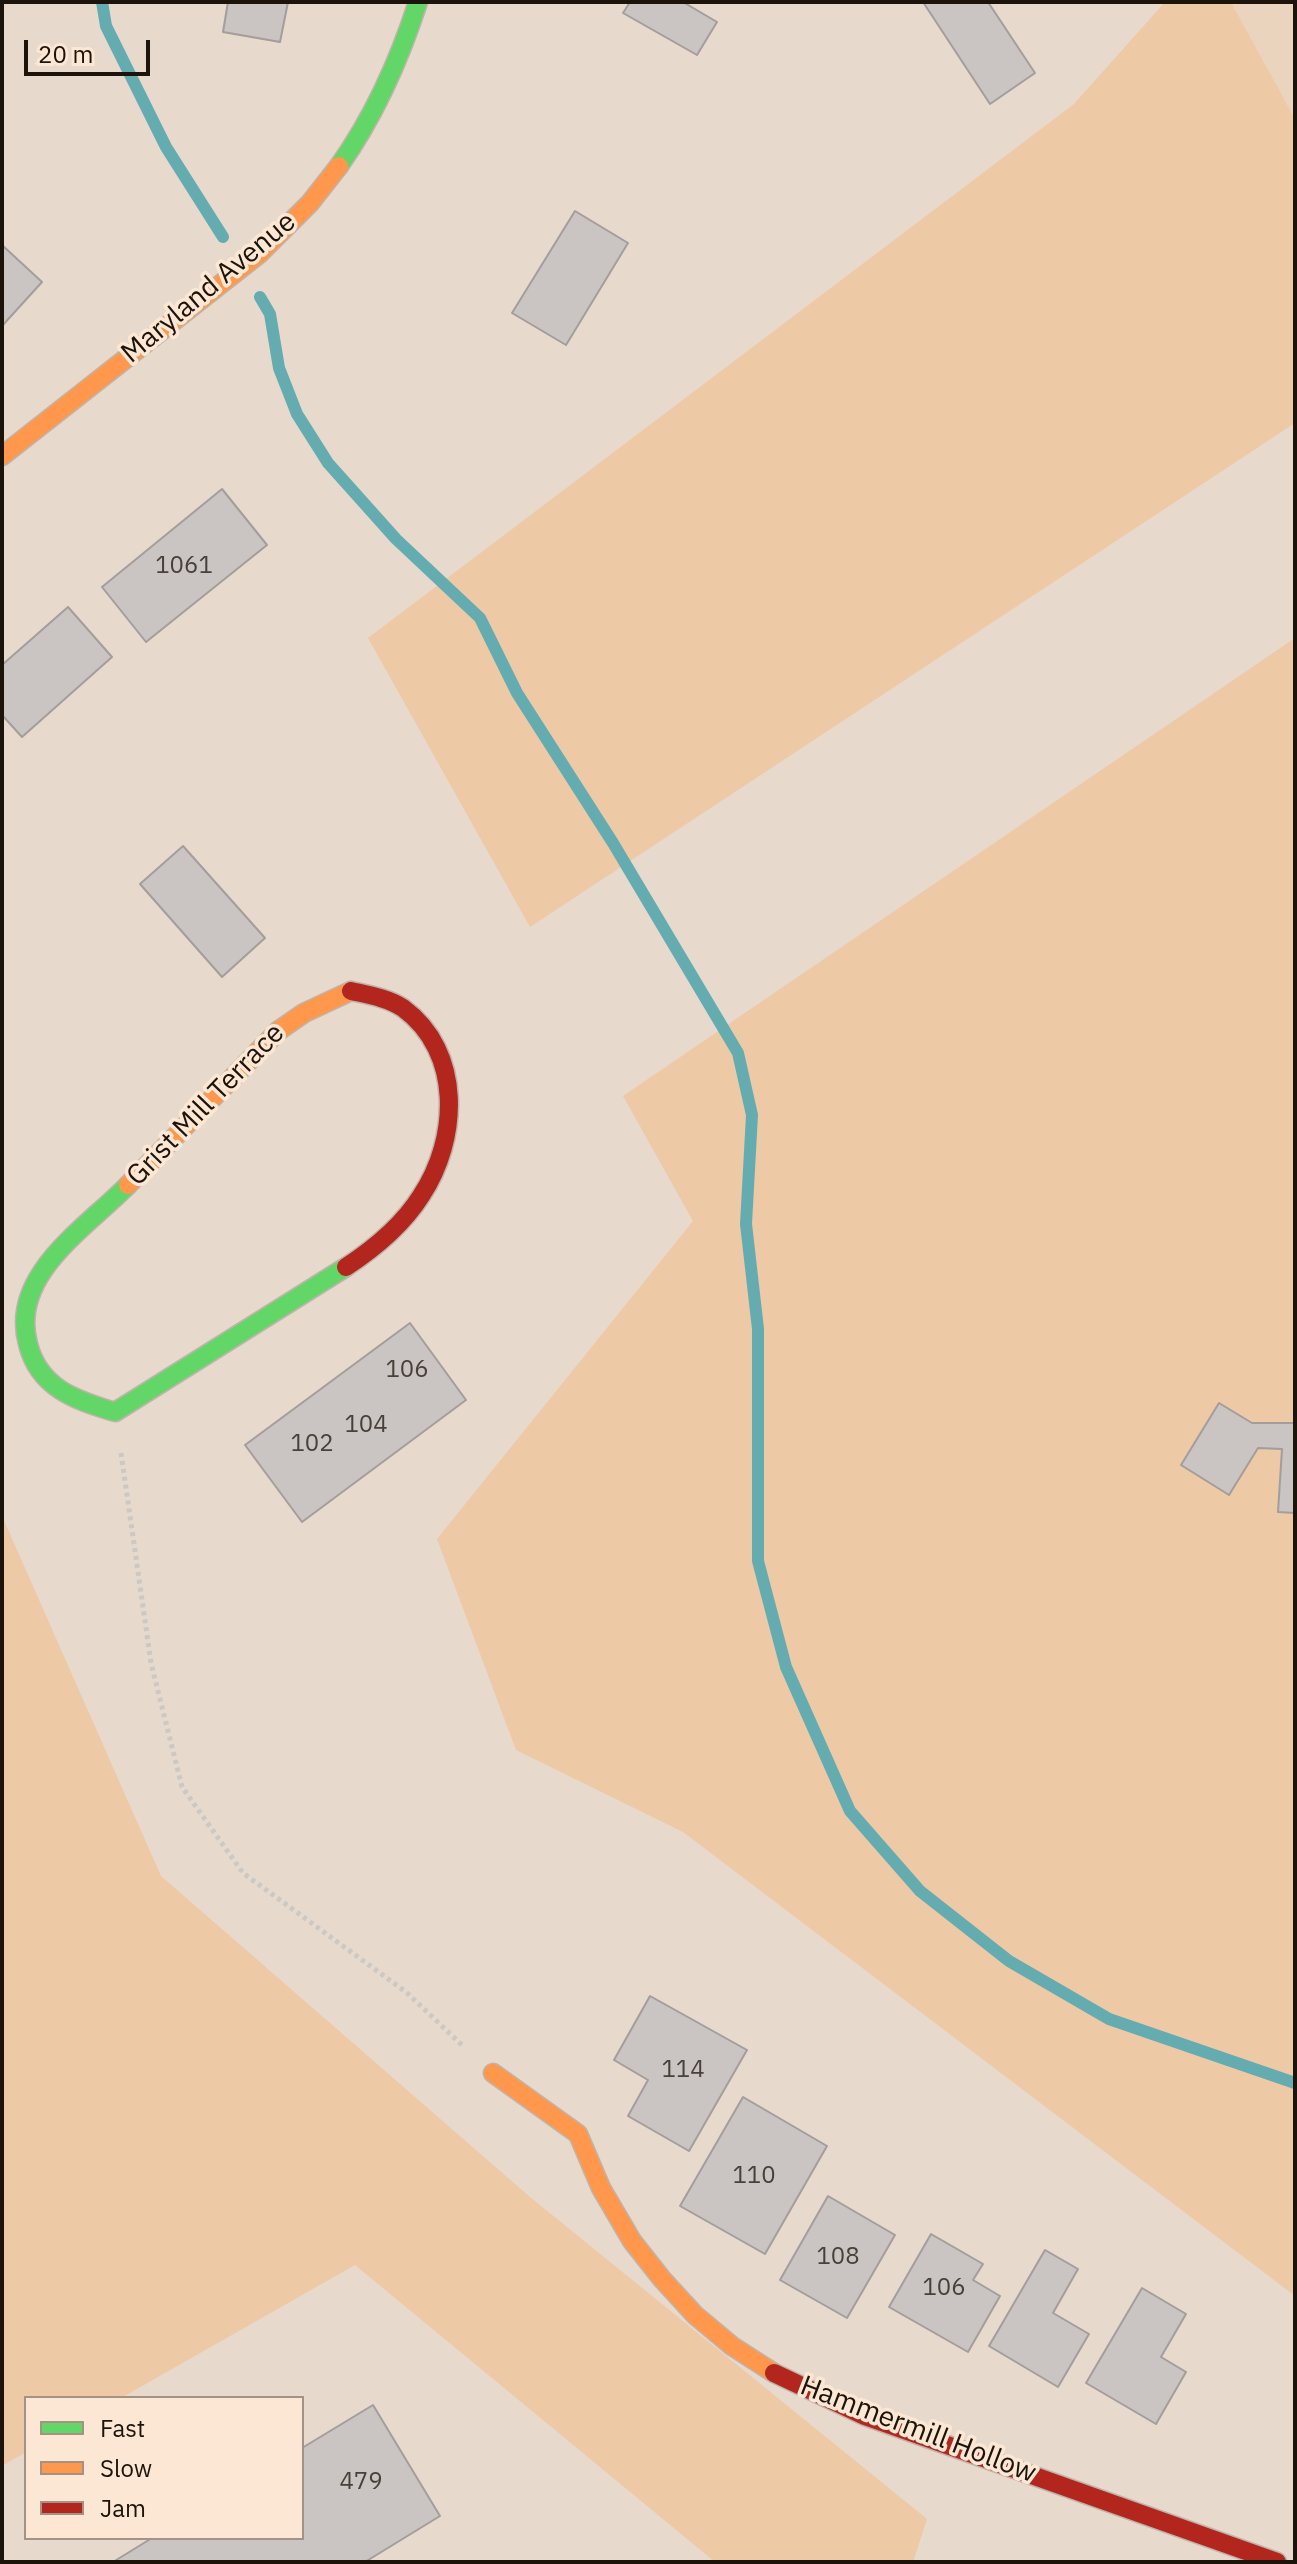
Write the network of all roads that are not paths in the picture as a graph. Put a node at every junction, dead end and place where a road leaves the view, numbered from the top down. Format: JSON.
{"nodes":[{"id":1,"x":418,"y":2,"type":"edge"},
{"id":2,"x":2,"y":456,"type":"edge"},
{"id":3,"x":115,"y":1412,"type":"joint"},
{"id":4,"x":493,"y":2073,"type":"road end"},
{"id":5,"x":1277,"y":2562,"type":"edge"}],
"edges":[{"from":1,"to":2,"type":"street","name":"Maryland Avenue"},
{"from":3,"to":3,"type":"street","name":"Grist Mill Terrace"},
{"from":4,"to":5,"type":"street","name":"Hammermill Hollow"}]}
